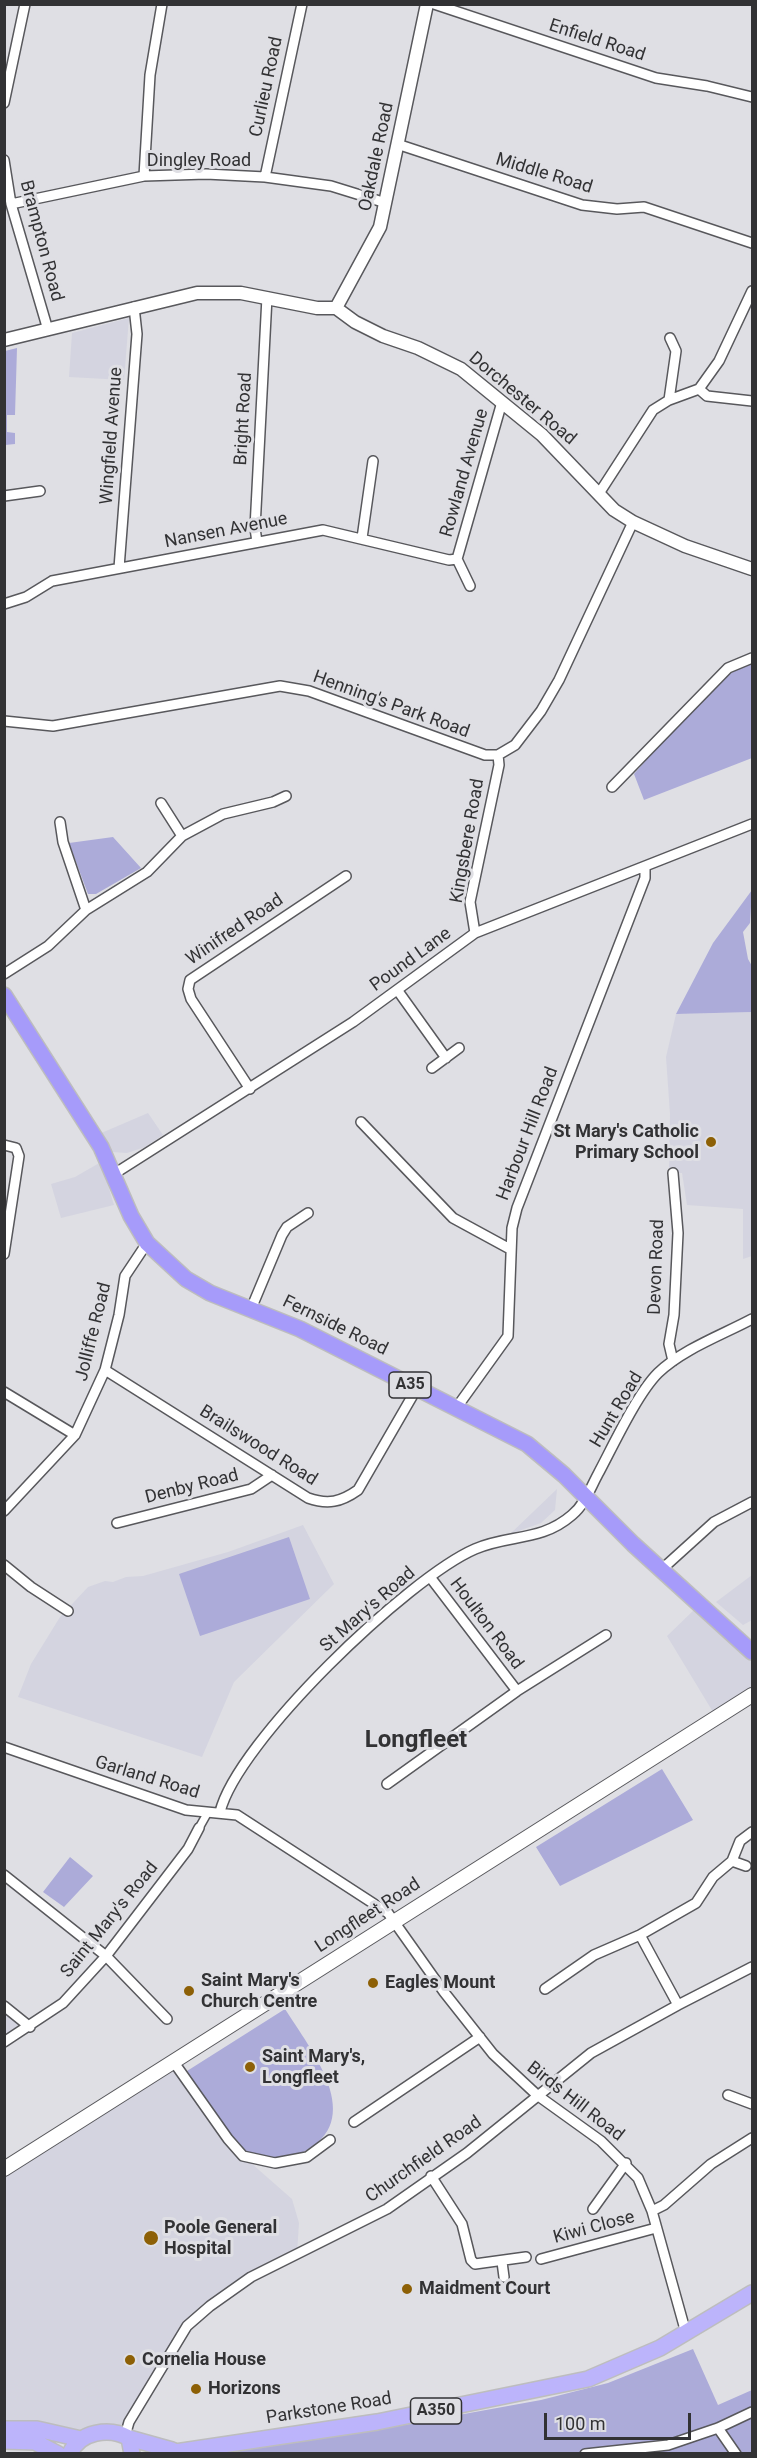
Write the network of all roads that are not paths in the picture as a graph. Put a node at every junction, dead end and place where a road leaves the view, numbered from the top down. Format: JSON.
{"nodes":[{"id":1,"x":25,"y":4,"type":"edge"},
{"id":2,"x":162,"y":4,"type":"edge"},
{"id":3,"x":302,"y":4,"type":"edge"},
{"id":4,"x":427,"y":4,"type":"edge"},
{"id":5,"x":434,"y":4,"type":"edge"},
{"id":6,"x":753,"y":97,"type":"edge"},
{"id":7,"x":4,"y":103,"type":"edge"},
{"id":8,"x":397,"y":144,"type":"junction"},
{"id":9,"x":4,"y":160,"type":"edge"},
{"id":10,"x":144,"y":176,"type":"junction"},
{"id":11,"x":265,"y":177,"type":"junction"},
{"id":12,"x":386,"y":203,"type":"junction"},
{"id":13,"x":11,"y":204,"type":"junction"},
{"id":14,"x":753,"y":243,"type":"edge"},
{"id":15,"x":753,"y":291,"type":"edge"},
{"id":16,"x":267,"y":297,"type":"junction"},
{"id":17,"x":135,"y":307,"type":"junction"},
{"id":18,"x":336,"y":308,"type":"junction"},
{"id":19,"x":48,"y":330,"type":"junction"},
{"id":20,"x":670,"y":338,"type":"dead end"},
{"id":21,"x":4,"y":340,"type":"edge"},
{"id":22,"x":699,"y":389,"type":"junction"},
{"id":23,"x":669,"y":399,"type":"junction"},
{"id":24,"x":753,"y":401,"type":"edge"},
{"id":25,"x":502,"y":402,"type":"junction"},
{"id":26,"x":374,"y":461,"type":"dead end"},
{"id":27,"x":40,"y":492,"type":"dead end"},
{"id":28,"x":598,"y":495,"type":"junction"},
{"id":29,"x":4,"y":496,"type":"edge"},
{"id":30,"x":633,"y":522,"type":"junction"},
{"id":31,"x":362,"y":538,"type":"junction"},
{"id":32,"x":257,"y":542,"type":"junction"},
{"id":33,"x":457,"y":559,"type":"junction"},
{"id":34,"x":119,"y":568,"type":"junction"},
{"id":35,"x":753,"y":569,"type":"edge"},
{"id":36,"x":470,"y":586,"type":"dead end"},
{"id":37,"x":4,"y":604,"type":"edge"},
{"id":38,"x":753,"y":658,"type":"edge"},
{"id":39,"x":4,"y":721,"type":"edge"},
{"id":40,"x":498,"y":755,"type":"junction"},
{"id":41,"x":612,"y":787,"type":"dead end"},
{"id":42,"x":286,"y":796,"type":"dead end"},
{"id":43,"x":161,"y":803,"type":"dead end"},
{"id":44,"x":60,"y":822,"type":"dead end"},
{"id":45,"x":753,"y":824,"type":"edge"},
{"id":46,"x":182,"y":837,"type":"junction"},
{"id":47,"x":645,"y":868,"type":"junction"},
{"id":48,"x":346,"y":876,"type":"dead end"},
{"id":49,"x":86,"y":910,"type":"junction"},
{"id":50,"x":475,"y":933,"type":"junction"},
{"id":51,"x":4,"y":974,"type":"edge"},
{"id":52,"x":398,"y":991,"type":"junction"},
{"id":53,"x":4,"y":995,"type":"edge"},
{"id":54,"x":459,"y":1048,"type":"dead end"},
{"id":55,"x":446,"y":1058,"type":"junction"},
{"id":56,"x":432,"y":1068,"type":"dead end"},
{"id":57,"x":250,"y":1089,"type":"junction"},
{"id":58,"x":361,"y":1122,"type":"dead end"},
{"id":59,"x":4,"y":1145,"type":"edge"},
{"id":60,"x":673,"y":1173,"type":"dead end"},
{"id":61,"x":114,"y":1174,"type":"junction"},
{"id":62,"x":308,"y":1213,"type":"dead end"},
{"id":63,"x":8,"y":1219,"type":"edge"},
{"id":64,"x":147,"y":1243,"type":"junction"},
{"id":65,"x":510,"y":1249,"type":"junction"},
{"id":66,"x":4,"y":1254,"type":"edge"},
{"id":67,"x":251,"y":1308,"type":"junction"},
{"id":68,"x":753,"y":1319,"type":"edge"},
{"id":69,"x":673,"y":1361,"type":"junction"},
{"id":70,"x":105,"y":1370,"type":"junction"},
{"id":71,"x":417,"y":1388,"type":"junction"},
{"id":72,"x":4,"y":1392,"type":"edge"},
{"id":73,"x":457,"y":1407,"type":"junction"},
{"id":74,"x":75,"y":1435,"type":"junction"},
{"id":75,"x":272,"y":1475,"type":"junction"},
{"id":76,"x":587,"y":1497,"type":"junction"},
{"id":77,"x":753,"y":1502,"type":"edge"},
{"id":78,"x":4,"y":1511,"type":"edge"},
{"id":79,"x":117,"y":1523,"type":"dead end"},
{"id":80,"x":4,"y":1565,"type":"edge"},
{"id":81,"x":661,"y":1570,"type":"junction"},
{"id":82,"x":430,"y":1577,"type":"junction"},
{"id":83,"x":68,"y":1611,"type":"dead end"},
{"id":84,"x":606,"y":1635,"type":"dead end"},
{"id":85,"x":753,"y":1652,"type":"edge"},
{"id":86,"x":517,"y":1691,"type":"junction"},
{"id":87,"x":753,"y":1695,"type":"edge"},
{"id":88,"x":5,"y":1751,"type":"edge"},
{"id":89,"x":387,"y":1784,"type":"dead end"},
{"id":90,"x":206,"y":1812,"type":"junction"},
{"id":91,"x":220,"y":1812,"type":"junction"},
{"id":92,"x":199,"y":1828,"type":"joint"},
{"id":93,"x":753,"y":1832,"type":"edge"},
{"id":94,"x":732,"y":1861,"type":"junction"},
{"id":95,"x":746,"y":1866,"type":"dead end"},
{"id":96,"x":4,"y":1875,"type":"edge"},
{"id":97,"x":395,"y":1921,"type":"junction"},
{"id":98,"x":640,"y":1935,"type":"junction"},
{"id":99,"x":106,"y":1956,"type":"junction"},
{"id":100,"x":753,"y":1967,"type":"edge"},
{"id":101,"x":544,"y":1989,"type":"dead end"},
{"id":102,"x":678,"y":2005,"type":"junction"},
{"id":103,"x":4,"y":2006,"type":"edge"},
{"id":104,"x":167,"y":2019,"type":"dead end"},
{"id":105,"x":30,"y":2027,"type":"junction"},
{"id":106,"x":480,"y":2037,"type":"junction"},
{"id":107,"x":4,"y":2042,"type":"edge"},
{"id":108,"x":173,"y":2061,"type":"junction"},
{"id":109,"x":537,"y":2095,"type":"junction"},
{"id":110,"x":728,"y":2096,"type":"dead end"},
{"id":111,"x":753,"y":2104,"type":"edge"},
{"id":112,"x":354,"y":2122,"type":"dead end"},
{"id":113,"x":753,"y":2138,"type":"edge"},
{"id":114,"x":330,"y":2140,"type":"dead end"},
{"id":115,"x":626,"y":2163,"type":"junction"},
{"id":116,"x":4,"y":2169,"type":"edge"},
{"id":117,"x":431,"y":2176,"type":"junction"},
{"id":118,"x":593,"y":2209,"type":"dead end"},
{"id":119,"x":652,"y":2211,"type":"junction"},
{"id":120,"x":656,"y":2228,"type":"junction"},
{"id":121,"x":526,"y":2257,"type":"dead end"},
{"id":122,"x":541,"y":2259,"type":"dead end"},
{"id":123,"x":502,"y":2262,"type":"junction"},
{"id":124,"x":504,"y":2277,"type":"dead end"},
{"id":125,"x":753,"y":2293,"type":"edge"},
{"id":126,"x":686,"y":2333,"type":"junction"},
{"id":127,"x":753,"y":2412,"type":"edge"},
{"id":128,"x":718,"y":2428,"type":"junction"},
{"id":129,"x":4,"y":2429,"type":"edge"},
{"id":130,"x":127,"y":2437,"type":"junction"},
{"id":131,"x":81,"y":2439,"type":"junction"},
{"id":132,"x":4,"y":2441,"type":"edge"},
{"id":133,"x":168,"y":2452,"type":"edge"},
{"id":134,"x":58,"y":2454,"type":"edge"},
{"id":135,"x":70,"y":2454,"type":"edge"},
{"id":136,"x":132,"y":2454,"type":"edge"},
{"id":137,"x":585,"y":2454,"type":"edge"},
{"id":138,"x":736,"y":2454,"type":"edge"}],
"edges":[{"from":1,"to":7,"type":"street"},
{"from":2,"to":10,"type":"street"},
{"from":3,"to":11,"type":"street","name":"Curlieu Road"},
{"from":4,"to":8,"type":"street","name":"Oakdale Road"},
{"from":5,"to":6,"type":"street","name":"Enfield Road"},
{"from":8,"to":12,"type":"street","name":"Oakdale Road"},
{"from":8,"to":14,"type":"street","name":"Middle Road"},
{"from":9,"to":13,"type":"street","name":"Brampton Road"},
{"from":10,"to":11,"type":"street","name":"Dingley Road"},
{"from":10,"to":13,"type":"street","name":"Dingley Road"},
{"from":11,"to":12,"type":"street","name":"Dingley Road"},
{"from":12,"to":18,"type":"street","name":"Oakdale Road"},
{"from":13,"to":19,"type":"street","name":"Brampton Road"},
{"from":15,"to":22,"type":"street"},
{"from":16,"to":17,"type":"street","name":"Dorchester Road"},
{"from":16,"to":18,"type":"street","name":"Dorchester Road"},
{"from":16,"to":32,"type":"street","name":"Bright Road"},
{"from":17,"to":19,"type":"street","name":"Dorchester Road"},
{"from":17,"to":34,"type":"street","name":"Wingfield Avenue"},
{"from":18,"to":25,"type":"street","name":"Dorchester Road"},
{"from":19,"to":21,"type":"street","name":"Dorchester Road"},
{"from":20,"to":23,"type":"street"},
{"from":22,"to":23,"type":"street"},
{"from":22,"to":24,"type":"street"},
{"from":23,"to":28,"type":"street"},
{"from":25,"to":28,"type":"street","name":"Dorchester Road"},
{"from":25,"to":33,"type":"street","name":"Rowland Avenue"},
{"from":26,"to":31,"type":"street"},
{"from":27,"to":29,"type":"street"},
{"from":28,"to":30,"type":"street","name":"Dorchester Road"},
{"from":30,"to":35,"type":"street","name":"Dorchester Road"},
{"from":30,"to":40,"type":"street"},
{"from":31,"to":32,"type":"street","name":"Nansen Avenue"},
{"from":31,"to":33,"type":"street","name":"Nansen Avenue"},
{"from":32,"to":34,"type":"street","name":"Nansen Avenue"},
{"from":33,"to":36,"type":"street","name":"Rowland Avenue"},
{"from":34,"to":37,"type":"street","name":"Nansen Avenue"},
{"from":38,"to":41,"type":"street"},
{"from":39,"to":40,"type":"street","name":"Henning's Park Road"},
{"from":40,"to":50,"type":"street","name":"Kingsbere Road"},
{"from":42,"to":46,"type":"street"},
{"from":43,"to":46,"type":"street"},
{"from":44,"to":49,"type":"street"},
{"from":45,"to":47,"type":"street","name":"Pound Lane"},
{"from":46,"to":49,"type":"street"},
{"from":47,"to":50,"type":"street","name":"Pound Lane"},
{"from":47,"to":65,"type":"street","name":"Harbour Hill Road"},
{"from":48,"to":57,"type":"street","name":"Winifred Road"},
{"from":49,"to":51,"type":"street"},
{"from":50,"to":52,"type":"street","name":"Pound Lane"},
{"from":52,"to":55,"type":"street"},
{"from":52,"to":57,"type":"street","name":"Pound Lane"},
{"from":53,"to":61,"type":"highway","name":"Fernside Road","number":"A35"},
{"from":54,"to":55,"type":"street"},
{"from":55,"to":56,"type":"street"},
{"from":57,"to":61,"type":"street","name":"Pound Lane"},
{"from":58,"to":65,"type":"street"},
{"from":59,"to":63,"type":"street"},
{"from":60,"to":69,"type":"street","name":"Devon Road"},
{"from":61,"to":64,"type":"highway","name":"Fernside Road","number":"A35"},
{"from":62,"to":67,"type":"street"},
{"from":63,"to":66,"type":"street"},
{"from":64,"to":67,"type":"highway","name":"Fernside Road","number":"A35"},
{"from":64,"to":70,"type":"street","name":"Jolliffe Road"},
{"from":65,"to":73,"type":"street","name":"Harbour Hill Road"},
{"from":67,"to":71,"type":"highway","name":"Fernside Road","number":"A35"},
{"from":68,"to":69,"type":"street","name":"Hunt Road"},
{"from":69,"to":76,"type":"street","name":"Hunt Road"},
{"from":70,"to":74,"type":"street","name":"Jolliffe Road"},
{"from":70,"to":75,"type":"street","name":"Brailswood Road"},
{"from":71,"to":73,"type":"highway","name":"Fernside Road","number":"A35"},
{"from":71,"to":75,"type":"street","name":"Brailswood Road"},
{"from":72,"to":74,"type":"street"},
{"from":73,"to":76,"type":"highway","name":"Fernside Road","number":"A35"},
{"from":74,"to":78,"type":"street","name":"Jolliffe Road"},
{"from":75,"to":79,"type":"street","name":"Denby Road"},
{"from":76,"to":81,"type":"highway","name":"Fernside Road","number":"A35"},
{"from":76,"to":82,"type":"street","name":"St Mary's Road"},
{"from":77,"to":81,"type":"street"},
{"from":80,"to":83,"type":"street"},
{"from":81,"to":85,"type":"highway","name":"Fernside Road","number":"A35"},
{"from":82,"to":86,"type":"street","name":"Houlton Road"},
{"from":82,"to":91,"type":"street","name":"St Mary's Road"},
{"from":84,"to":86,"type":"street","name":"Houlton Road"},
{"from":86,"to":89,"type":"street","name":"Houlton Road"},
{"from":87,"to":97,"type":"main road","name":"Longfleet Road"},
{"from":88,"to":90,"type":"street","name":"Garland Road"},
{"from":90,"to":91,"type":"street","name":"Garland Road"},
{"from":90,"to":92,"type":"street"},
{"from":91,"to":97,"type":"street","name":"Garland Road"},
{"from":92,"to":99,"type":"street","name":"Saint Mary's Road"},
{"from":93,"to":94,"type":"street"},
{"from":94,"to":95,"type":"street"},
{"from":94,"to":98,"type":"street"},
{"from":96,"to":99,"type":"street"},
{"from":97,"to":106,"type":"street","name":"Birds Hill Road"},
{"from":97,"to":108,"type":"main road","name":"Longfleet Road"},
{"from":98,"to":101,"type":"street"},
{"from":98,"to":102,"type":"street"},
{"from":99,"to":104,"type":"street"},
{"from":99,"to":105,"type":"street","name":"Saint Mary's Road"},
{"from":100,"to":102,"type":"street","name":"Churchfield Road"},
{"from":102,"to":109,"type":"street","name":"Churchfield Road"},
{"from":103,"to":105,"type":"street"},
{"from":105,"to":107,"type":"street","name":"Saint Mary's Road"},
{"from":106,"to":109,"type":"street","name":"Birds Hill Road"},
{"from":106,"to":112,"type":"street"},
{"from":108,"to":114,"type":"street"},
{"from":108,"to":116,"type":"main road","name":"Longfleet Road"},
{"from":109,"to":115,"type":"street","name":"Birds Hill Road"},
{"from":109,"to":117,"type":"street","name":"Churchfield Road"},
{"from":110,"to":111,"type":"street"},
{"from":113,"to":119,"type":"street"},
{"from":115,"to":118,"type":"street"},
{"from":115,"to":119,"type":"street","name":"Birds Hill Road"},
{"from":117,"to":123,"type":"street"},
{"from":117,"to":130,"type":"street","name":"Churchfield Road"},
{"from":119,"to":120,"type":"street","name":"Birds Hill Road"},
{"from":120,"to":122,"type":"street","name":"Kiwi Close"},
{"from":120,"to":126,"type":"street","name":"Birds Hill Road"},
{"from":121,"to":123,"type":"street"},
{"from":123,"to":124,"type":"street"},
{"from":125,"to":126,"type":"main road","name":"Parkstone Road","number":"A350"},
{"from":126,"to":133,"type":"main road","name":"Parkstone Road","number":"A350"},
{"from":127,"to":128,"type":"street"},
{"from":128,"to":137,"type":"street"},
{"from":128,"to":138,"type":"street"},
{"from":129,"to":131,"type":"main road"},
{"from":130,"to":131,"type":"main road","name":"Parkstone Road"},
{"from":130,"to":133,"type":"main road","name":"Parkstone Road","number":"A350"},
{"from":130,"to":136,"type":"main road"},
{"from":131,"to":135,"type":"main road"},
{"from":132,"to":134,"type":"main road"}]}
